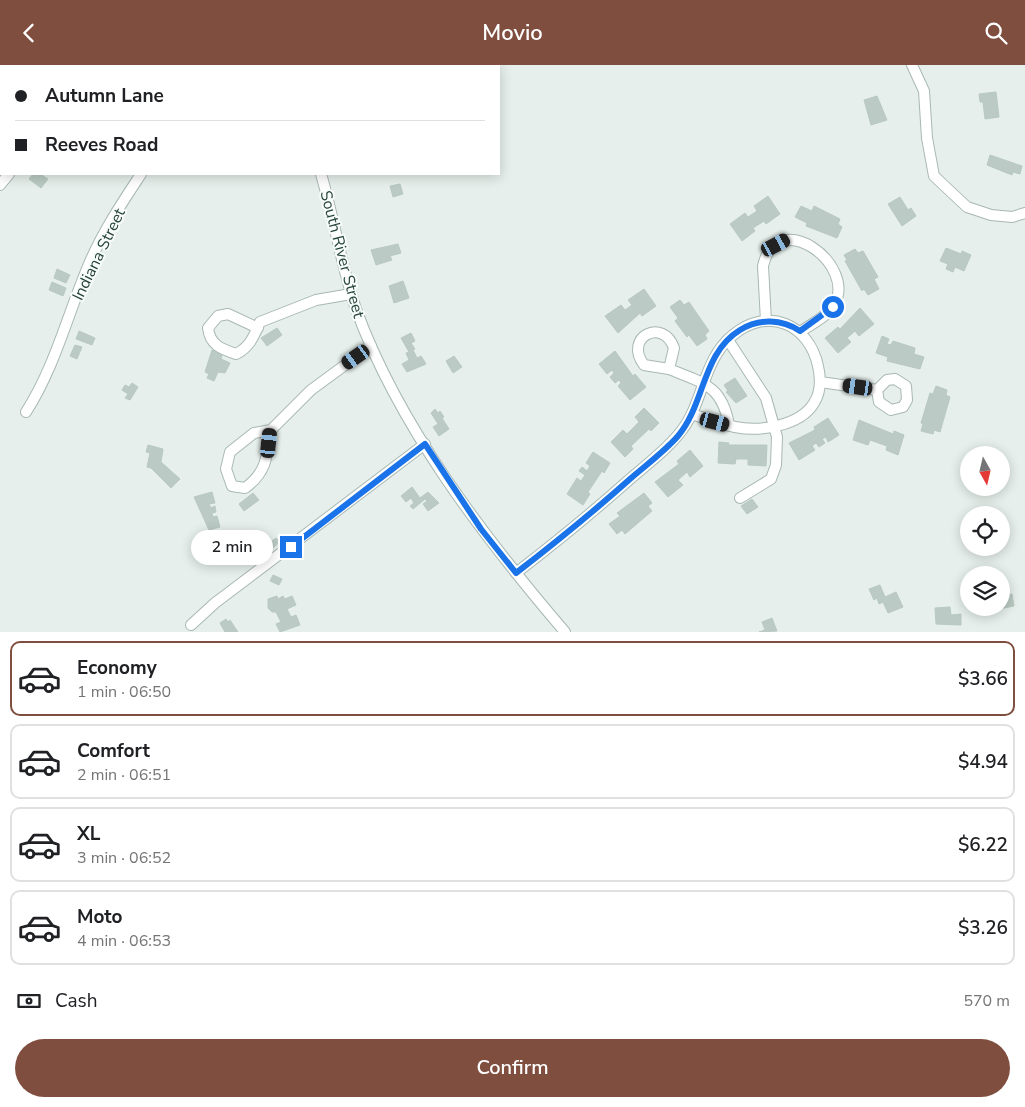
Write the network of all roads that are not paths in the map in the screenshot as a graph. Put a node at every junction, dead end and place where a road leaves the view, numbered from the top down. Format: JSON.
{"nodes":[{"id":1,"x":912,"y":65,"type":"edge"},
{"id":2,"x":8,"y":175,"type":"edge"},
{"id":3,"x":140,"y":175,"type":"edge"},
{"id":4,"x":321,"y":175,"type":"edge"},
{"id":5,"x":0,"y":185,"type":"edge"},
{"id":6,"x":1025,"y":213,"type":"edge"},
{"id":7,"x":351,"y":293,"type":"junction"},
{"id":8,"x":766,"y":321,"type":"junction"},
{"id":9,"x":258,"y":328,"type":"junction"},
{"id":10,"x":800,"y":331,"type":"junction"},
{"id":11,"x":728,"y":340,"type":"junction"},
{"id":12,"x":372,"y":346,"type":"junction"},
{"id":13,"x":669,"y":369,"type":"dead end"},
{"id":14,"x":820,"y":382,"type":"junction"},
{"id":15,"x":703,"y":383,"type":"junction"},
{"id":16,"x":878,"y":390,"type":"dead end"},
{"id":17,"x":26,"y":412,"type":"dead end"},
{"id":18,"x":692,"y":414,"type":"junction"},
{"id":19,"x":729,"y":425,"type":"junction"},
{"id":20,"x":775,"y":425,"type":"junction"},
{"id":21,"x":270,"y":430,"type":"junction"},
{"id":22,"x":425,"y":444,"type":"junction"},
{"id":23,"x":740,"y":498,"type":"dead end"},
{"id":24,"x":516,"y":573,"type":"junction"},
{"id":25,"x":191,"y":625,"type":"dead end"},
{"id":26,"x":565,"y":632,"type":"edge"}],
"edges":[{"from":1,"to":6,"type":"street"},
{"from":2,"to":5,"type":"street"},
{"from":3,"to":17,"type":"street","name":"Indiana Street"},
{"from":4,"to":7,"type":"street","name":"South River Street"},
{"from":7,"to":9,"type":"street"},
{"from":7,"to":12,"type":"street","name":"South River Street"},
{"from":8,"to":10,"type":"street"},
{"from":8,"to":10,"type":"street"},
{"from":8,"to":11,"type":"street"},
{"from":9,"to":9,"type":"street"},
{"from":10,"to":14,"type":"street"},
{"from":11,"to":15,"type":"street"},
{"from":11,"to":20,"type":"street"},
{"from":12,"to":21,"type":"street"},
{"from":12,"to":22,"type":"street","name":"South River Street"},
{"from":13,"to":15,"type":"street"},
{"from":14,"to":16,"type":"street"},
{"from":14,"to":20,"type":"street"},
{"from":15,"to":18,"type":"street"},
{"from":15,"to":19,"type":"street"},
{"from":18,"to":19,"type":"street"},
{"from":18,"to":24,"type":"street"},
{"from":19,"to":20,"type":"street"},
{"from":20,"to":23,"type":"street"},
{"from":21,"to":21,"type":"street"},
{"from":22,"to":24,"type":"street","name":"South River Street"},
{"from":22,"to":25,"type":"street"},
{"from":24,"to":26,"type":"street","name":"South River Street"}]}
